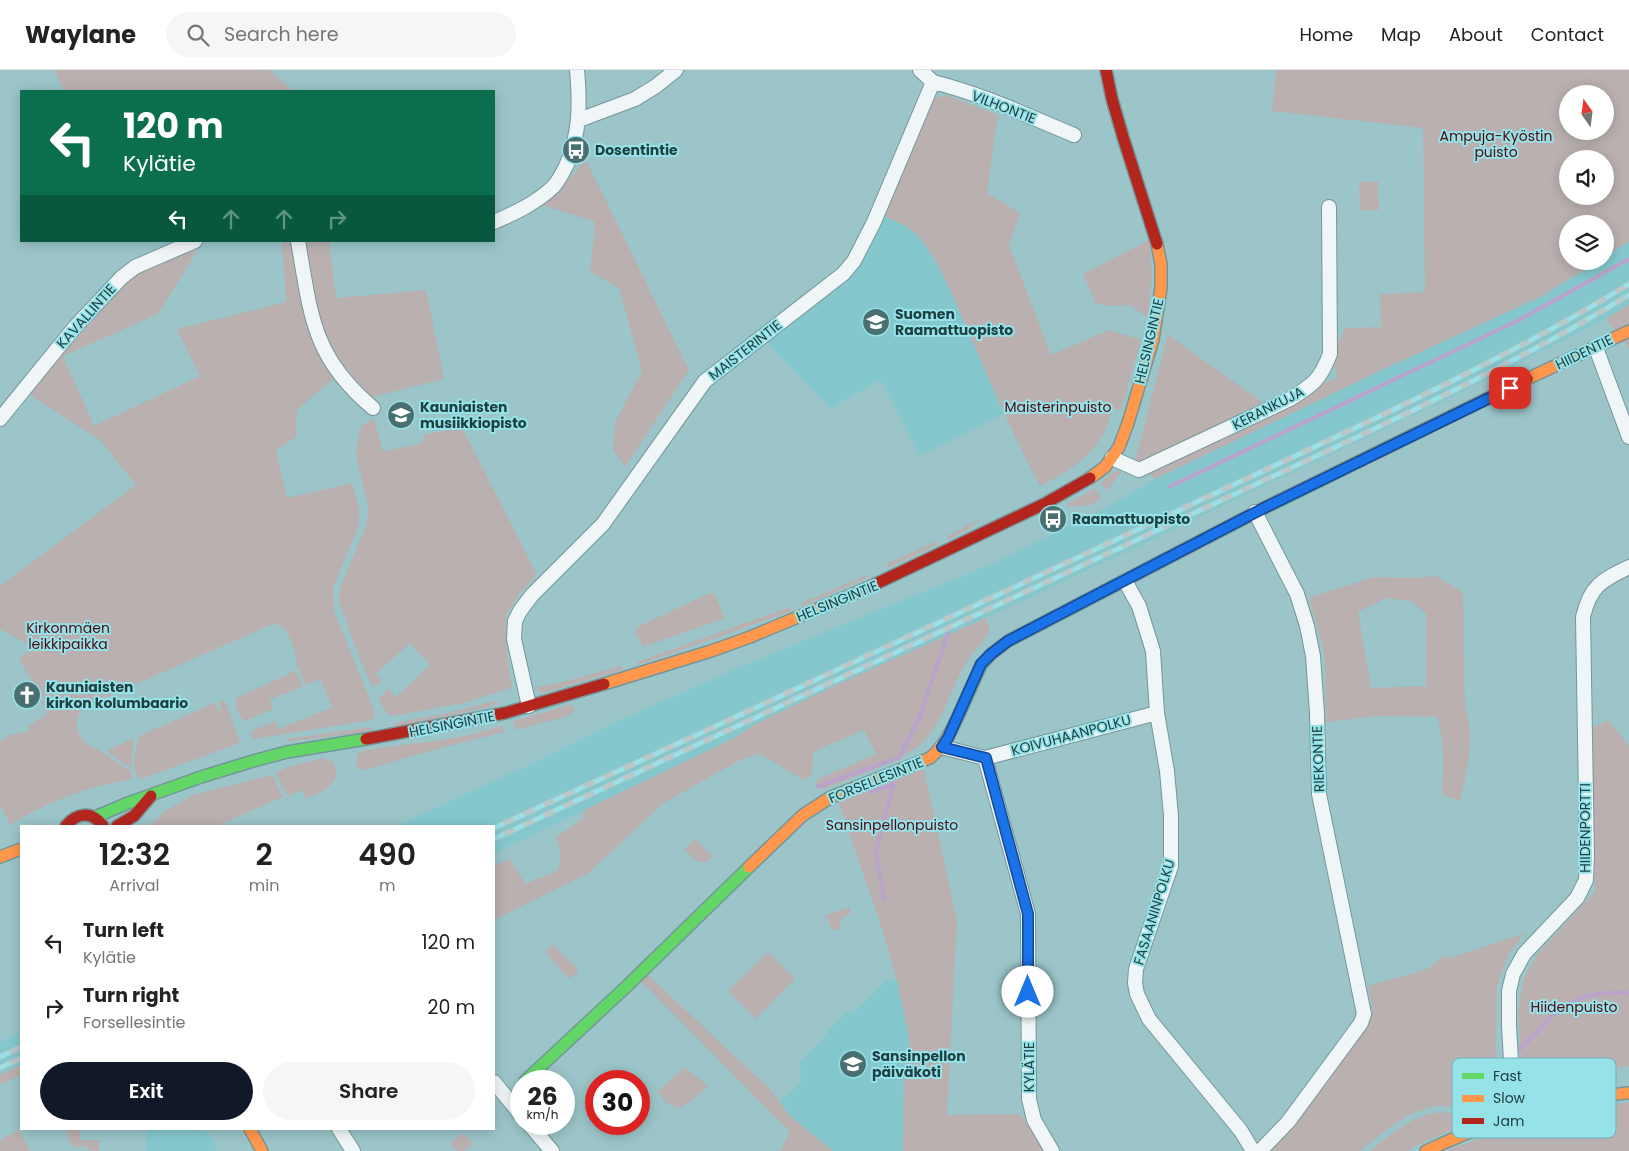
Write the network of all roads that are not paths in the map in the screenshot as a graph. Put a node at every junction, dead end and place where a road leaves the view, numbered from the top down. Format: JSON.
{"nodes":[{"id":1,"x":577,"y":70,"type":"edge"},
{"id":2,"x":676,"y":70,"type":"edge"},
{"id":3,"x":920,"y":70,"type":"edge"},
{"id":4,"x":1106,"y":70,"type":"edge"},
{"id":5,"x":933,"y":82,"type":"junction"},
{"id":6,"x":579,"y":120,"type":"junction"},
{"id":7,"x":1074,"y":135,"type":"dead end"},
{"id":8,"x":1329,"y":207,"type":"dead end"},
{"id":9,"x":495,"y":222,"type":"edge"},
{"id":10,"x":193,"y":242,"type":"edge"},
{"id":11,"x":298,"y":242,"type":"edge"},
{"id":12,"x":1629,"y":331,"type":"edge"},
{"id":13,"x":1596,"y":348,"type":"junction"},
{"id":14,"x":373,"y":408,"type":"dead end"},
{"id":15,"x":1458,"y":412,"type":"joint"},
{"id":16,"x":0,"y":419,"type":"edge"},
{"id":17,"x":1629,"y":437,"type":"edge"},
{"id":18,"x":1112,"y":458,"type":"junction"},
{"id":19,"x":1255,"y":512,"type":"junction"},
{"id":20,"x":1629,"y":567,"type":"edge"},
{"id":21,"x":1126,"y":581,"type":"junction"},
{"id":22,"x":529,"y":706,"type":"junction"},
{"id":23,"x":1157,"y":713,"type":"junction"},
{"id":24,"x":942,"y":747,"type":"junction"},
{"id":25,"x":986,"y":758,"type":"junction"},
{"id":26,"x":151,"y":796,"type":"junction"},
{"id":27,"x":95,"y":817,"type":"junction"},
{"id":28,"x":67,"y":825,"type":"edge"},
{"id":29,"x":102,"y":825,"type":"edge"},
{"id":30,"x":119,"y":825,"type":"edge"},
{"id":31,"x":20,"y":849,"type":"edge"},
{"id":32,"x":0,"y":857,"type":"edge"},
{"id":33,"x":1511,"y":1058,"type":"edge"},
{"id":34,"x":537,"y":1070,"type":"edge"},
{"id":35,"x":495,"y":1083,"type":"edge"},
{"id":36,"x":1616,"y":1093,"type":"edge"},
{"id":37,"x":1629,"y":1093,"type":"edge"},
{"id":38,"x":510,"y":1095,"type":"edge"},
{"id":39,"x":507,"y":1098,"type":"junction"},
{"id":40,"x":510,"y":1102,"type":"edge"},
{"id":41,"x":251,"y":1130,"type":"edge"},
{"id":42,"x":340,"y":1130,"type":"edge"},
{"id":43,"x":538,"y":1135,"type":"edge"},
{"id":44,"x":1455,"y":1138,"type":"edge"},
{"id":45,"x":262,"y":1151,"type":"edge"},
{"id":46,"x":353,"y":1151,"type":"edge"},
{"id":47,"x":552,"y":1151,"type":"edge"},
{"id":48,"x":1052,"y":1151,"type":"edge"},
{"id":49,"x":1253,"y":1151,"type":"edge"},
{"id":50,"x":1260,"y":1151,"type":"edge"},
{"id":51,"x":1426,"y":1151,"type":"edge"}],
"edges":[{"from":1,"to":6,"type":"street"},
{"from":2,"to":6,"type":"street"},
{"from":3,"to":5,"type":"street"},
{"from":4,"to":18,"type":"main road","name":"HELSINGINTIE"},
{"from":5,"to":7,"type":"street","name":"VILHONTIE"},
{"from":5,"to":22,"type":"street","name":"MAISTERINTIE"},
{"from":6,"to":9,"type":"street"},
{"from":8,"to":18,"type":"street","name":"KERANKUJA"},
{"from":10,"to":16,"type":"street","name":"KAVALLINTIE"},
{"from":11,"to":14,"type":"street"},
{"from":12,"to":13,"type":"main road","name":"HIIDENTIE"},
{"from":13,"to":15,"type":"main road","name":"HIIDENTIE"},
{"from":13,"to":17,"type":"street"},
{"from":15,"to":19,"type":"main road","name":"FORSELLESINTIE"},
{"from":18,"to":22,"type":"main road","name":"HELSINGINTIE"},
{"from":19,"to":21,"type":"main road","name":"FORSELLESINTIE"},
{"from":19,"to":50,"type":"street","name":"RIEKONTIE"},
{"from":20,"to":33,"type":"street","name":"HIIDENPORTTI"},
{"from":21,"to":23,"type":"street","name":"FASAANINPOLKU"},
{"from":21,"to":24,"type":"main road","name":"FORSELLESINTIE"},
{"from":22,"to":26,"type":"main road","name":"HELSINGINTIE"},
{"from":23,"to":25,"type":"street","name":"KOIVUHAANPOLKU"},
{"from":23,"to":49,"type":"street","name":"FASAANINPOLKU"},
{"from":24,"to":25,"type":"street"},
{"from":24,"to":34,"type":"main road","name":"FORSELLESINTIE"},
{"from":25,"to":48,"type":"street","name":"KYLÄTIE"},
{"from":26,"to":27,"type":"main road","name":"HELSINGINTIE"},
{"from":26,"to":30,"type":"main road","name":"HELSINGINTIE"},
{"from":27,"to":28,"type":"main road","name":"HELSINGINTIE"},
{"from":27,"to":29,"type":"main road"},
{"from":31,"to":32,"type":"main road"},
{"from":35,"to":39,"type":"street"},
{"from":36,"to":37,"type":"main road"},
{"from":38,"to":39,"type":"street"},
{"from":39,"to":40,"type":"street"},
{"from":41,"to":45,"type":"main road"},
{"from":42,"to":46,"type":"street"},
{"from":43,"to":47,"type":"street"},
{"from":44,"to":51,"type":"main road"}]}
